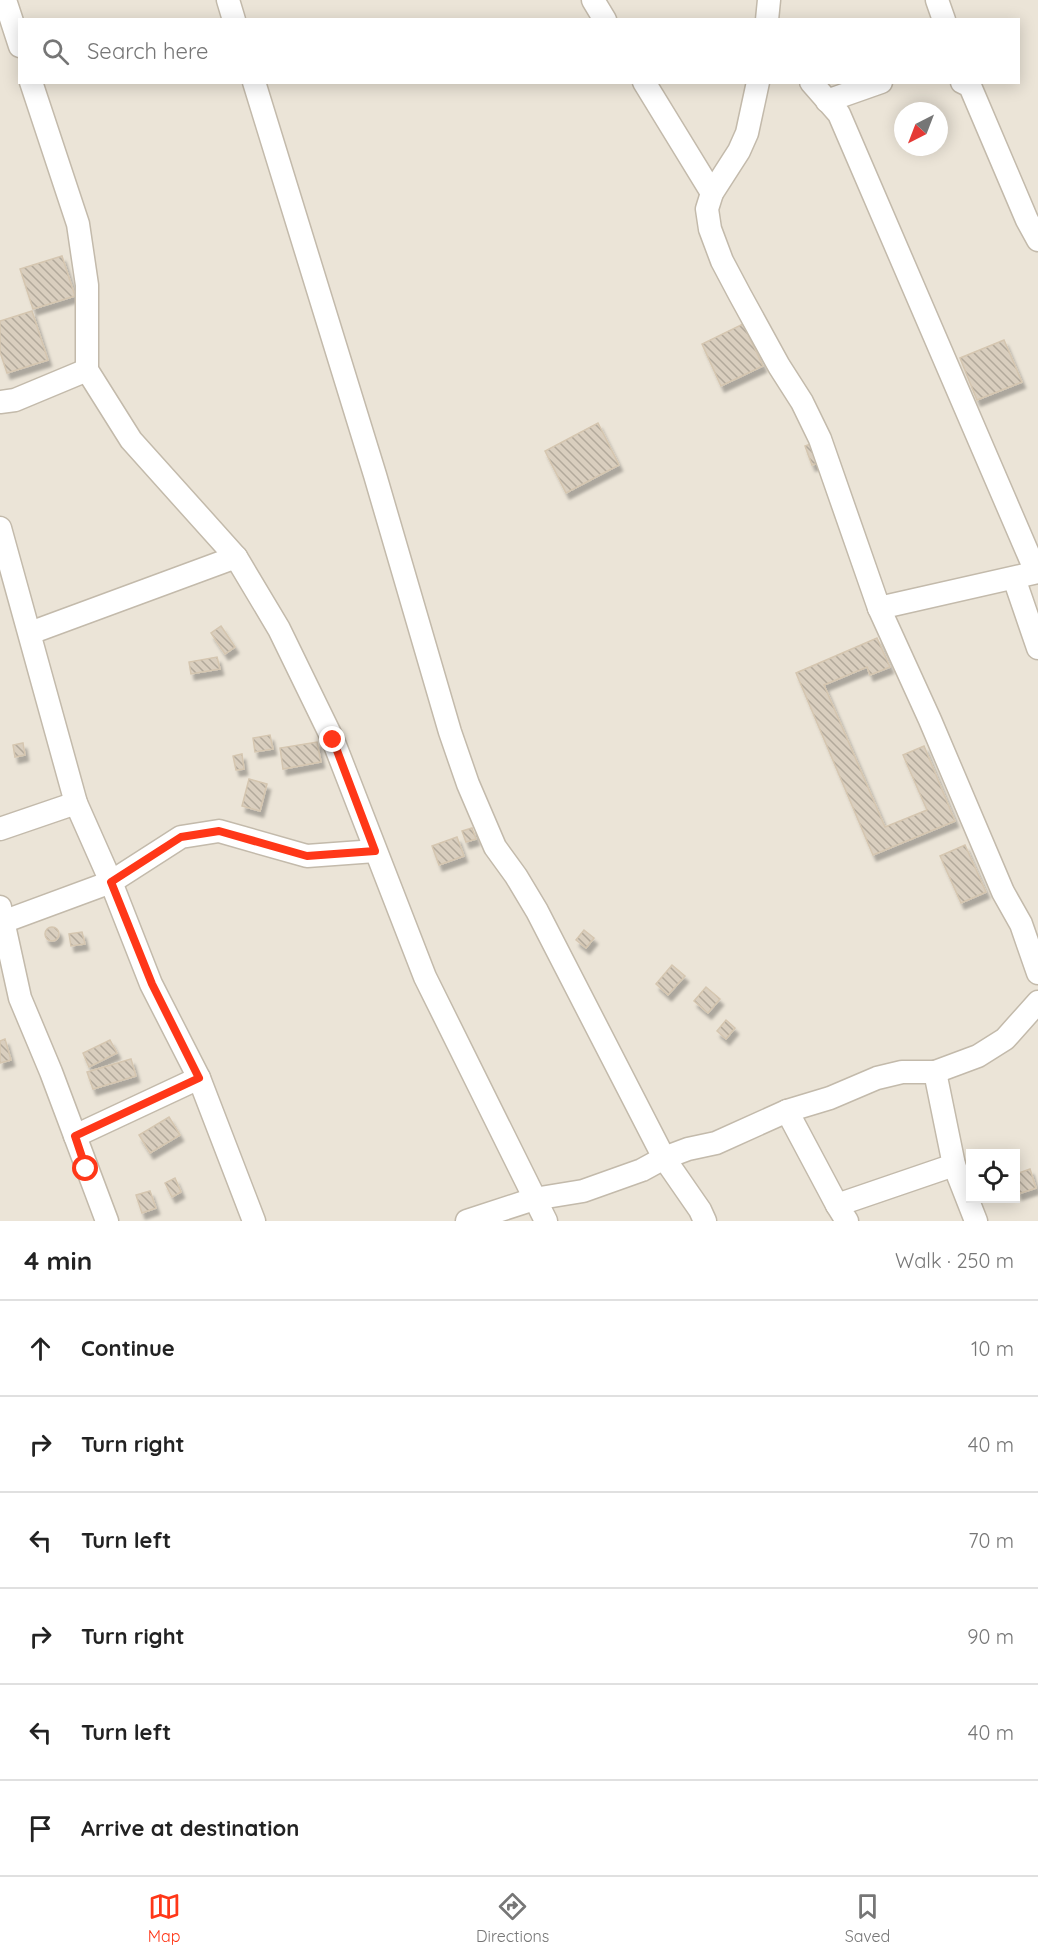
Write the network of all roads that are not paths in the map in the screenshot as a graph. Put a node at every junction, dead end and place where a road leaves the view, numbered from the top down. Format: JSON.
{"nodes":[{"id":1,"x":5,"y":0,"type":"edge"},
{"id":2,"x":228,"y":0,"type":"edge"},
{"id":3,"x":593,"y":0,"type":"edge"},
{"id":4,"x":769,"y":0,"type":"edge"},
{"id":5,"x":937,"y":0,"type":"edge"},
{"id":6,"x":233,"y":18,"type":"edge"},
{"id":7,"x":604,"y":18,"type":"edge"},
{"id":8,"x":767,"y":18,"type":"edge"},
{"id":9,"x":943,"y":18,"type":"edge"},
{"id":10,"x":18,"y":40,"type":"edge"},
{"id":11,"x":32,"y":84,"type":"edge"},
{"id":12,"x":255,"y":84,"type":"edge"},
{"id":13,"x":645,"y":84,"type":"edge"},
{"id":14,"x":758,"y":84,"type":"edge"},
{"id":15,"x":813,"y":84,"type":"edge"},
{"id":16,"x":875,"y":84,"type":"edge"},
{"id":17,"x":967,"y":84,"type":"edge"},
{"id":18,"x":827,"y":101,"type":"junction"},
{"id":19,"x":712,"y":193,"type":"junction"},
{"id":20,"x":1038,"y":240,"type":"edge"},
{"id":21,"x":87,"y":370,"type":"junction"},
{"id":22,"x":0,"y":402,"type":"edge"},
{"id":23,"x":0,"y":528,"type":"edge"},
{"id":24,"x":236,"y":557,"type":"junction"},
{"id":25,"x":1029,"y":574,"type":"edge"},
{"id":26,"x":8,"y":581,"type":"edge"},
{"id":27,"x":879,"y":608,"type":"junction"},
{"id":28,"x":30,"y":633,"type":"junction"},
{"id":29,"x":1038,"y":648,"type":"edge"},
{"id":30,"x":76,"y":803,"type":"junction"},
{"id":31,"x":0,"y":830,"type":"edge"},
{"id":32,"x":375,"y":851,"type":"junction"},
{"id":33,"x":111,"y":882,"type":"junction"},
{"id":34,"x":2,"y":917,"type":"edge"},
{"id":35,"x":1038,"y":973,"type":"edge"},
{"id":36,"x":1038,"y":1002,"type":"edge"},
{"id":37,"x":935,"y":1072,"type":"junction"},
{"id":38,"x":199,"y":1078,"type":"junction"},
{"id":39,"x":787,"y":1111,"type":"junction"},
{"id":40,"x":75,"y":1136,"type":"junction"},
{"id":41,"x":664,"y":1158,"type":"junction"},
{"id":42,"x":954,"y":1165,"type":"junction"},
{"id":43,"x":534,"y":1199,"type":"junction"},
{"id":44,"x":842,"y":1213,"type":"edge"},
{"id":45,"x":107,"y":1221,"type":"edge"},
{"id":46,"x":254,"y":1221,"type":"edge"},
{"id":47,"x":467,"y":1221,"type":"edge"},
{"id":48,"x":546,"y":1221,"type":"edge"},
{"id":49,"x":705,"y":1221,"type":"edge"},
{"id":50,"x":976,"y":1221,"type":"edge"}],
"edges":[{"from":1,"to":10,"type":"street"},
{"from":2,"to":6,"type":"street"},
{"from":3,"to":7,"type":"street"},
{"from":4,"to":8,"type":"street"},
{"from":5,"to":9,"type":"street"},
{"from":11,"to":21,"type":"street"},
{"from":12,"to":41,"type":"street"},
{"from":13,"to":19,"type":"street"},
{"from":14,"to":19,"type":"street"},
{"from":15,"to":18,"type":"street"},
{"from":16,"to":18,"type":"street"},
{"from":17,"to":20,"type":"street"},
{"from":18,"to":25,"type":"street"},
{"from":19,"to":27,"type":"street"},
{"from":21,"to":22,"type":"street"},
{"from":21,"to":24,"type":"street"},
{"from":23,"to":26,"type":"street"},
{"from":24,"to":28,"type":"street"},
{"from":24,"to":32,"type":"street"},
{"from":25,"to":27,"type":"street"},
{"from":25,"to":29,"type":"street"},
{"from":26,"to":28,"type":"street"},
{"from":27,"to":35,"type":"street"},
{"from":28,"to":30,"type":"street"},
{"from":30,"to":31,"type":"street"},
{"from":30,"to":33,"type":"street"},
{"from":32,"to":33,"type":"street"},
{"from":32,"to":43,"type":"street"},
{"from":33,"to":34,"type":"street"},
{"from":33,"to":38,"type":"street"},
{"from":34,"to":40,"type":"street"},
{"from":36,"to":37,"type":"street"},
{"from":37,"to":39,"type":"street"},
{"from":37,"to":42,"type":"street"},
{"from":38,"to":40,"type":"street"},
{"from":38,"to":46,"type":"street"},
{"from":39,"to":41,"type":"street"},
{"from":39,"to":44,"type":"street"},
{"from":40,"to":45,"type":"street"},
{"from":41,"to":43,"type":"street"},
{"from":41,"to":49,"type":"street"},
{"from":42,"to":44,"type":"street"},
{"from":42,"to":50,"type":"street"},
{"from":43,"to":47,"type":"street"},
{"from":43,"to":48,"type":"street"}]}
